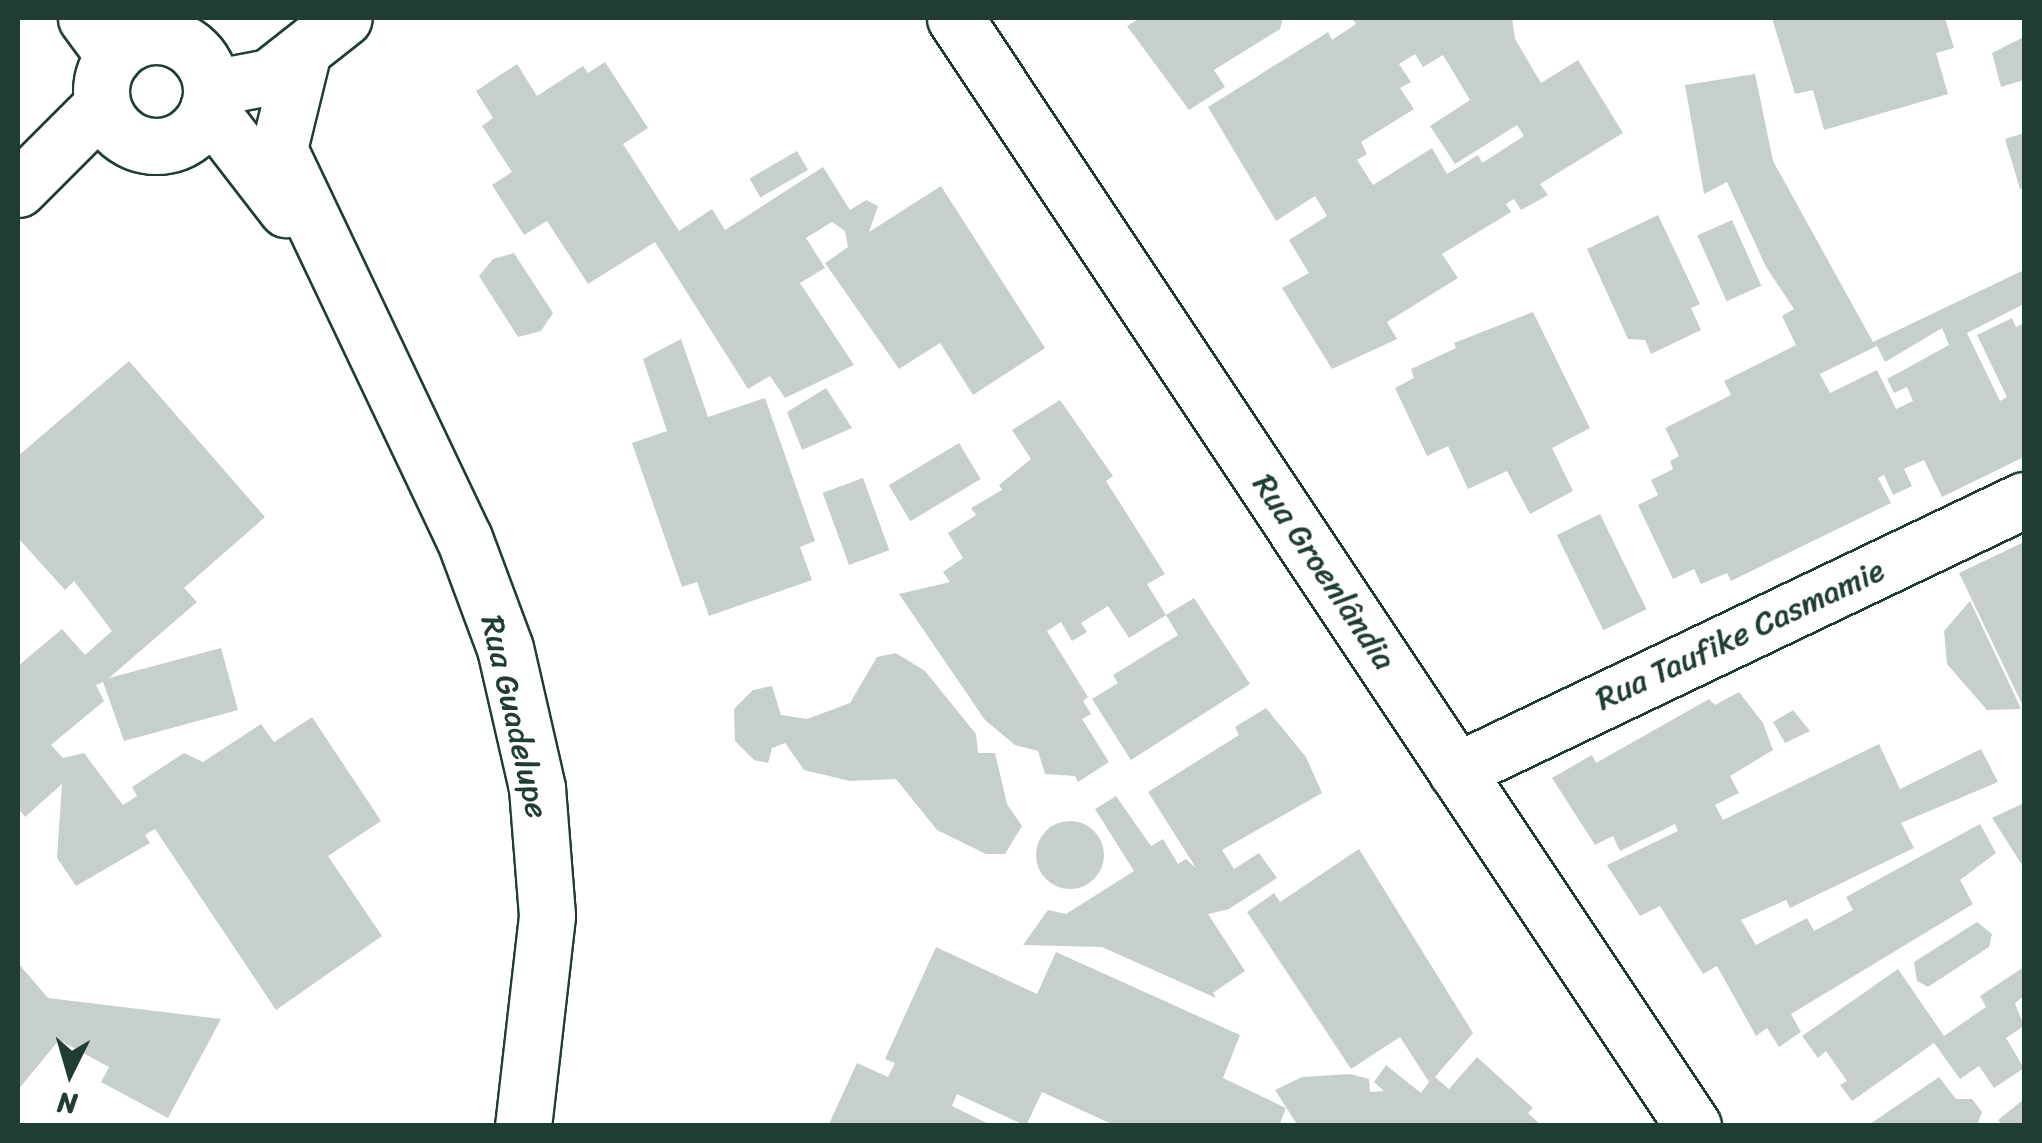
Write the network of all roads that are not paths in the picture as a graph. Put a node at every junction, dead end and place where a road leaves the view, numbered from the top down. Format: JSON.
{"nodes":[{"id":1,"x":344,"y":18,"type":"edge"},
{"id":2,"x":956,"y":18,"type":"edge"},
{"id":3,"x":116,"y":48,"type":"edge"},
{"id":4,"x":302,"y":51,"type":"junction"},
{"id":5,"x":210,"y":98,"type":"junction"},
{"id":6,"x":18,"y":189,"type":"edge"},
{"id":7,"x":340,"y":278,"type":"junction"},
{"id":8,"x":2024,"y":500,"type":"edge"},
{"id":9,"x":1456,"y":771,"type":"junction"},
{"id":10,"x":524,"y":1126,"type":"edge"},
{"id":11,"x":1693,"y":1126,"type":"edge"}],
"edges":[{"from":1,"to":4,"type":"street"},
{"from":2,"to":9,"type":"street","name":"Rua Groenlândia"},
{"from":3,"to":5,"type":"street"},
{"from":3,"to":5,"type":"street"},
{"from":3,"to":6,"type":"street"},
{"from":4,"to":5,"type":"street"},
{"from":4,"to":7,"type":"street","name":"Rua Guadelupe"},
{"from":5,"to":7,"type":"street","name":"Rua Guadelupe"},
{"from":7,"to":10,"type":"street","name":"Rua Guadelupe"},
{"from":8,"to":9,"type":"street","name":"Rua Taufike Casmamie"},
{"from":9,"to":11,"type":"street","name":"Rua Groenlândia"}]}
